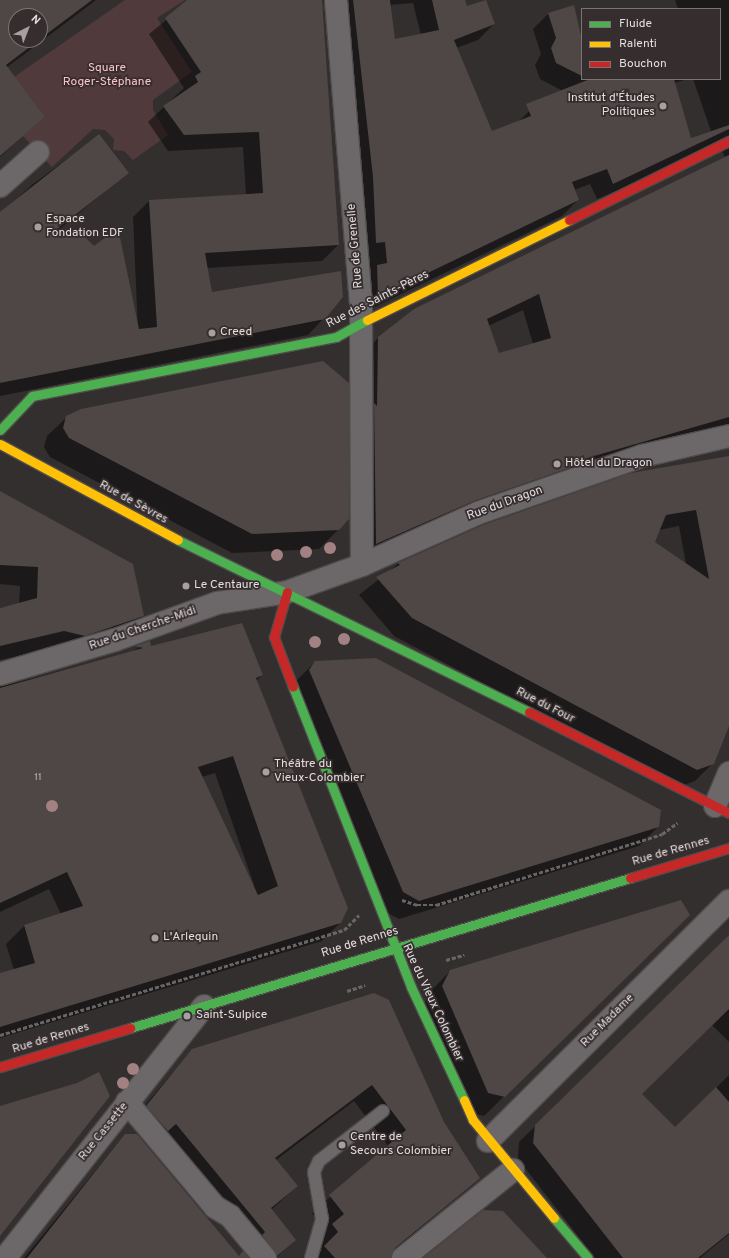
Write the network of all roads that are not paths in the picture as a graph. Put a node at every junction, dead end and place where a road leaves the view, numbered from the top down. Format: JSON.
{"nodes":[{"id":1,"x":336,"y":0,"type":"edge"},
{"id":2,"x":729,"y":141,"type":"edge"},
{"id":3,"x":38,"y":152,"type":"dead end"},
{"id":4,"x":0,"y":186,"type":"edge"},
{"id":5,"x":360,"y":324,"type":"junction"},
{"id":6,"x":0,"y":430,"type":"edge"},
{"id":7,"x":729,"y":436,"type":"edge"},
{"id":8,"x":0,"y":444,"type":"edge"},
{"id":9,"x":362,"y":565,"type":"junction"},
{"id":10,"x":287,"y":592,"type":"junction"},
{"id":11,"x":0,"y":674,"type":"edge"},
{"id":12,"x":729,"y":773,"type":"edge"},
{"id":13,"x":722,"y":809,"type":"edge"},
{"id":14,"x":729,"y":848,"type":"edge"},
{"id":15,"x":729,"y":901,"type":"edge"},
{"id":16,"x":393,"y":946,"type":"junction"},
{"id":17,"x":204,"y":1006,"type":"junction"},
{"id":18,"x":0,"y":1067,"type":"edge"},
{"id":19,"x":127,"y":1102,"type":"junction"},
{"id":20,"x":383,"y":1111,"type":"dead end"},
{"id":21,"x":488,"y":1141,"type":"junction"},
{"id":22,"x":513,"y":1170,"type":"junction"},
{"id":23,"x":4,"y":1258,"type":"edge"},
{"id":24,"x":265,"y":1258,"type":"edge"},
{"id":25,"x":312,"y":1258,"type":"edge"},
{"id":26,"x":403,"y":1258,"type":"edge"},
{"id":27,"x":588,"y":1258,"type":"edge"}],
"edges":[{"from":1,"to":5,"type":"street","name":"Rue de Grenelle"},
{"from":2,"to":5,"type":"street","name":"Rue des Saints-Pères"},
{"from":3,"to":4,"type":"street"},
{"from":5,"to":6,"type":"street","name":"Rue des Saints-Pères"},
{"from":5,"to":9,"type":"street","name":"Rue de Grenelle"},
{"from":7,"to":9,"type":"street","name":"Rue du Dragon"},
{"from":8,"to":10,"type":"street","name":"Rue de Sèvres"},
{"from":9,"to":10,"type":"street","name":"Rue du Dragon"},
{"from":10,"to":11,"type":"street","name":"Rue du Cherche-Midi"},
{"from":10,"to":13,"type":"street","name":"Rue du Four"},
{"from":10,"to":16,"type":"street","name":"Rue du Vieux Colombier"},
{"from":12,"to":13,"type":"street"},
{"from":14,"to":16,"type":"street","name":"Rue de Rennes"},
{"from":15,"to":21,"type":"street","name":"Rue Madame"},
{"from":16,"to":17,"type":"street","name":"Rue de Rennes"},
{"from":16,"to":21,"type":"street","name":"Rue du Vieux Colombier"},
{"from":17,"to":18,"type":"street","name":"Rue de Rennes"},
{"from":17,"to":19,"type":"street","name":"Rue Cassette"},
{"from":19,"to":23,"type":"street","name":"Rue Cassette"},
{"from":19,"to":24,"type":"street"},
{"from":20,"to":25,"type":"lane"},
{"from":21,"to":22,"type":"street","name":"Rue du Vieux Colombier"},
{"from":22,"to":26,"type":"street"},
{"from":22,"to":27,"type":"street","name":"Rue du Vieux Colombier"}]}
